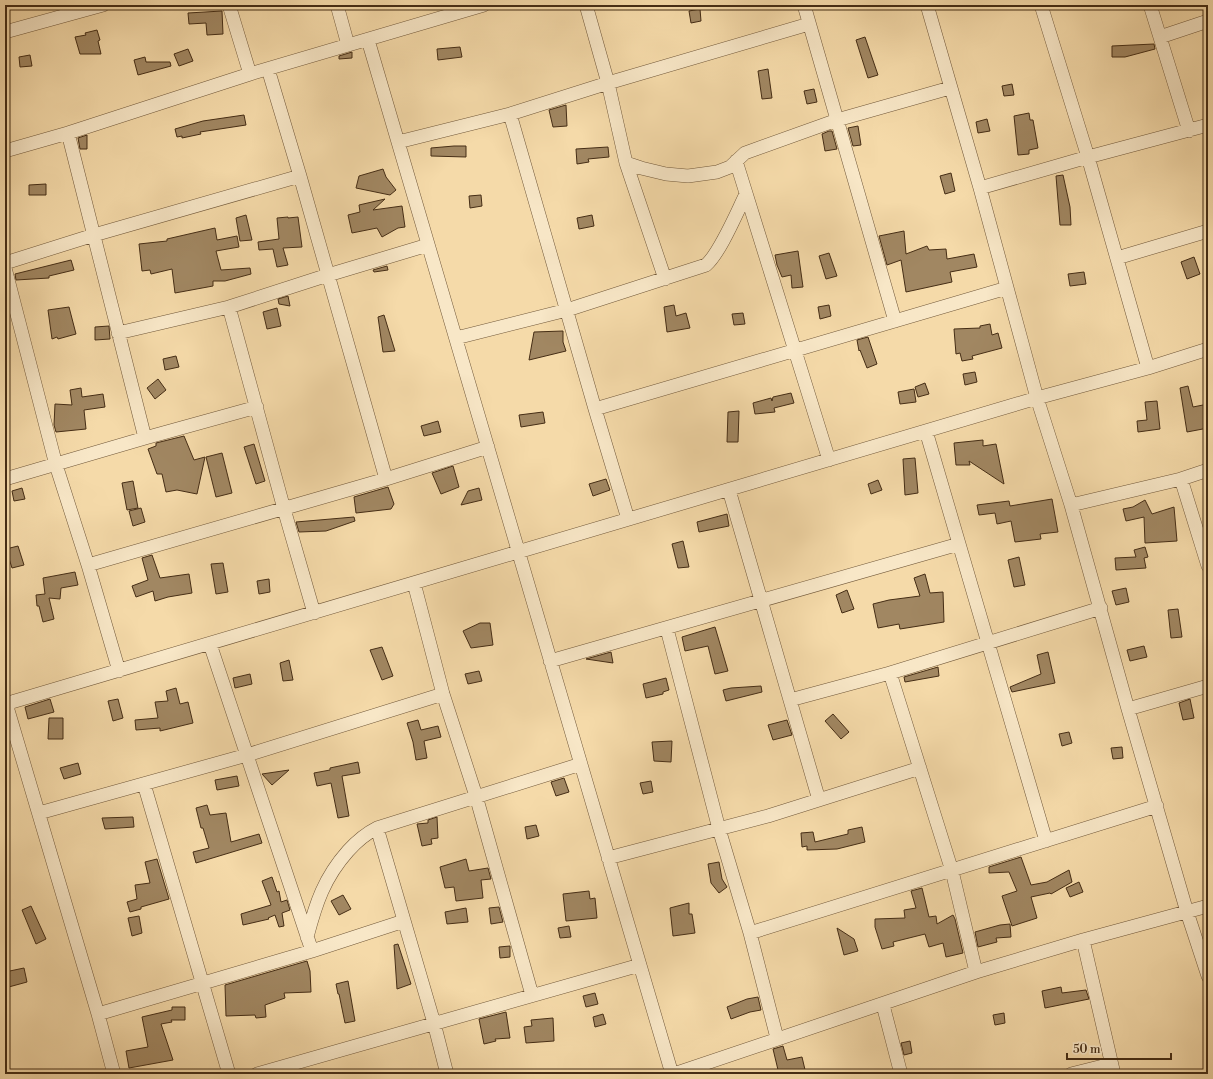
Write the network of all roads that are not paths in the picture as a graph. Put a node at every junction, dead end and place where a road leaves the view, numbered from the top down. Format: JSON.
{"nodes":[{"id":1,"x":103,"y":5,"type":"edge"},
{"id":2,"x":229,"y":5,"type":"edge"},
{"id":3,"x":337,"y":5,"type":"edge"},
{"id":4,"x":484,"y":5,"type":"edge"},
{"id":5,"x":586,"y":5,"type":"edge"},
{"id":6,"x":804,"y":5,"type":"edge"},
{"id":7,"x":927,"y":5,"type":"edge"},
{"id":8,"x":1041,"y":5,"type":"edge"},
{"id":9,"x":1150,"y":5,"type":"edge"},
{"id":10,"x":455,"y":9,"type":"edge"},
{"id":11,"x":1208,"y":21,"type":"edge"},
{"id":12,"x":809,"y":24,"type":"junction"},
{"id":13,"x":5,"y":32,"type":"edge"},
{"id":14,"x":1160,"y":37,"type":"junction"},
{"id":15,"x":368,"y":40,"type":"junction"},
{"id":16,"x":348,"y":45,"type":"junction"},
{"id":17,"x":268,"y":69,"type":"junction"},
{"id":18,"x":250,"y":74,"type":"junction"},
{"id":19,"x":608,"y":83,"type":"junction"},
{"id":20,"x":950,"y":88,"type":"junction"},
{"id":21,"x":510,"y":114,"type":"junction"},
{"id":22,"x":837,"y":120,"type":"junction"},
{"id":23,"x":1208,"y":125,"type":"edge"},
{"id":24,"x":1189,"y":131,"type":"junction"},
{"id":25,"x":68,"y":133,"type":"junction"},
{"id":26,"x":398,"y":142,"type":"junction"},
{"id":27,"x":5,"y":151,"type":"edge"},
{"id":28,"x":1088,"y":157,"type":"junction"},
{"id":29,"x":736,"y":161,"type":"junction"},
{"id":30,"x":626,"y":163,"type":"junction"},
{"id":31,"x":300,"y":176,"type":"junction"},
{"id":32,"x":980,"y":188,"type":"junction"},
{"id":33,"x":746,"y":194,"type":"junction"},
{"id":34,"x":1208,"y":231,"type":"edge"},
{"id":35,"x":94,"y":234,"type":"junction"},
{"id":36,"x":428,"y":245,"type":"junction"},
{"id":37,"x":1117,"y":258,"type":"junction"},
{"id":38,"x":5,"y":262,"type":"edge"},
{"id":39,"x":5,"y":268,"type":"edge"},
{"id":40,"x":328,"y":275,"type":"junction"},
{"id":41,"x":665,"y":278,"type":"junction"},
{"id":42,"x":1007,"y":288,"type":"junction"},
{"id":43,"x":229,"y":307,"type":"junction"},
{"id":44,"x":567,"y":310,"type":"junction"},
{"id":45,"x":895,"y":321,"type":"junction"},
{"id":46,"x":118,"y":332,"type":"junction"},
{"id":47,"x":456,"y":338,"type":"junction"},
{"id":48,"x":1208,"y":349,"type":"edge"},
{"id":49,"x":795,"y":350,"type":"junction"},
{"id":50,"x":1148,"y":368,"type":"junction"},
{"id":51,"x":1037,"y":398,"type":"junction"},
{"id":52,"x":257,"y":407,"type":"junction"},
{"id":53,"x":595,"y":409,"type":"junction"},
{"id":54,"x":926,"y":431,"type":"junction"},
{"id":55,"x":145,"y":438,"type":"junction"},
{"id":56,"x":488,"y":447,"type":"junction"},
{"id":57,"x":829,"y":460,"type":"junction"},
{"id":58,"x":56,"y":465,"type":"junction"},
{"id":59,"x":1208,"y":470,"type":"edge"},
{"id":60,"x":5,"y":479,"type":"edge"},
{"id":61,"x":386,"y":479,"type":"junction"},
{"id":62,"x":1181,"y":479,"type":"junction"},
{"id":63,"x":729,"y":490,"type":"junction"},
{"id":64,"x":1071,"y":505,"type":"junction"},
{"id":65,"x":284,"y":509,"type":"junction"},
{"id":66,"x":628,"y":520,"type":"junction"},
{"id":67,"x":959,"y":544,"type":"junction"},
{"id":68,"x":518,"y":552,"type":"junction"},
{"id":69,"x":88,"y":565,"type":"junction"},
{"id":70,"x":1208,"y":566,"type":"edge"},
{"id":71,"x":414,"y":583,"type":"junction"},
{"id":72,"x":761,"y":601,"type":"junction"},
{"id":73,"x":1101,"y":608,"type":"junction"},
{"id":74,"x":314,"y":613,"type":"junction"},
{"id":75,"x":667,"y":629,"type":"junction"},
{"id":76,"x":987,"y":642,"type":"junction"},
{"id":77,"x":210,"y":644,"type":"junction"},
{"id":78,"x":550,"y":661,"type":"junction"},
{"id":79,"x":119,"y":671,"type":"junction"},
{"id":80,"x":890,"y":673,"type":"junction"},
{"id":81,"x":1208,"y":686,"type":"edge"},
{"id":82,"x":443,"y":694,"type":"junction"},
{"id":83,"x":790,"y":700,"type":"junction"},
{"id":84,"x":5,"y":703,"type":"edge"},
{"id":85,"x":1128,"y":709,"type":"junction"},
{"id":86,"x":247,"y":755,"type":"junction"},
{"id":87,"x":581,"y":764,"type":"junction"},
{"id":88,"x":920,"y":768,"type":"junction"},
{"id":89,"x":144,"y":784,"type":"junction"},
{"id":90,"x":476,"y":796,"type":"junction"},
{"id":91,"x":819,"y":800,"type":"junction"},
{"id":92,"x":1157,"y":806,"type":"junction"},
{"id":93,"x":39,"y":813,"type":"junction"},
{"id":94,"x":377,"y":828,"type":"junction"},
{"id":95,"x":719,"y":829,"type":"junction"},
{"id":96,"x":1046,"y":841,"type":"junction"},
{"id":97,"x":608,"y":858,"type":"junction"},
{"id":98,"x":952,"y":871,"type":"junction"},
{"id":99,"x":1208,"y":906,"type":"edge"},
{"id":100,"x":1187,"y":912,"type":"junction"},
{"id":101,"x":404,"y":921,"type":"junction"},
{"id":102,"x":750,"y":933,"type":"junction"},
{"id":103,"x":307,"y":937,"type":"junction"},
{"id":104,"x":1083,"y":940,"type":"junction"},
{"id":105,"x":312,"y":952,"type":"junction"},
{"id":106,"x":640,"y":965,"type":"junction"},
{"id":107,"x":976,"y":972,"type":"junction"},
{"id":108,"x":1208,"y":976,"type":"edge"},
{"id":109,"x":202,"y":984,"type":"junction"},
{"id":110,"x":532,"y":995,"type":"junction"},
{"id":111,"x":883,"y":1005,"type":"junction"},
{"id":112,"x":98,"y":1014,"type":"junction"},
{"id":113,"x":434,"y":1023,"type":"junction"},
{"id":114,"x":777,"y":1038,"type":"junction"},
{"id":115,"x":1112,"y":1069,"type":"edge"},
{"id":116,"x":114,"y":1074,"type":"edge"},
{"id":117,"x":228,"y":1074,"type":"edge"},
{"id":118,"x":257,"y":1074,"type":"edge"},
{"id":119,"x":447,"y":1074,"type":"edge"},
{"id":120,"x":673,"y":1074,"type":"edge"},
{"id":121,"x":901,"y":1074,"type":"edge"},
{"id":122,"x":1071,"y":1074,"type":"edge"}],
"edges":[{"from":1,"to":13,"type":"street"},
{"from":2,"to":18,"type":"street"},
{"from":3,"to":16,"type":"street"},
{"from":4,"to":10,"type":"street"},
{"from":5,"to":19,"type":"street"},
{"from":6,"to":12,"type":"street"},
{"from":7,"to":20,"type":"street"},
{"from":8,"to":28,"type":"street"},
{"from":9,"to":14,"type":"street"},
{"from":10,"to":15,"type":"street"},
{"from":11,"to":14,"type":"street"},
{"from":12,"to":19,"type":"street"},
{"from":12,"to":22,"type":"street"},
{"from":14,"to":24,"type":"street"},
{"from":15,"to":16,"type":"street"},
{"from":15,"to":26,"type":"street"},
{"from":16,"to":17,"type":"street"},
{"from":17,"to":18,"type":"street"},
{"from":17,"to":31,"type":"street"},
{"from":18,"to":25,"type":"street"},
{"from":19,"to":21,"type":"street"},
{"from":19,"to":30,"type":"street"},
{"from":20,"to":22,"type":"street"},
{"from":20,"to":32,"type":"street"},
{"from":21,"to":26,"type":"street"},
{"from":21,"to":44,"type":"street"},
{"from":22,"to":29,"type":"street"},
{"from":22,"to":45,"type":"street"},
{"from":23,"to":24,"type":"street"},
{"from":24,"to":28,"type":"street"},
{"from":25,"to":27,"type":"street"},
{"from":25,"to":35,"type":"street"},
{"from":26,"to":36,"type":"street"},
{"from":28,"to":32,"type":"street"},
{"from":28,"to":37,"type":"street"},
{"from":29,"to":30,"type":"street"},
{"from":29,"to":33,"type":"street"},
{"from":30,"to":41,"type":"street"},
{"from":31,"to":35,"type":"street"},
{"from":31,"to":40,"type":"street"},
{"from":32,"to":42,"type":"street"},
{"from":33,"to":41,"type":"street"},
{"from":33,"to":49,"type":"street"},
{"from":34,"to":37,"type":"street"},
{"from":35,"to":38,"type":"street"},
{"from":35,"to":46,"type":"street"},
{"from":36,"to":40,"type":"street"},
{"from":36,"to":47,"type":"street"},
{"from":37,"to":50,"type":"street"},
{"from":39,"to":58,"type":"street"},
{"from":40,"to":43,"type":"street"},
{"from":40,"to":61,"type":"street"},
{"from":41,"to":44,"type":"street"},
{"from":42,"to":45,"type":"street"},
{"from":42,"to":51,"type":"street"},
{"from":43,"to":46,"type":"street"},
{"from":43,"to":52,"type":"street"},
{"from":44,"to":47,"type":"street"},
{"from":44,"to":53,"type":"street"},
{"from":45,"to":49,"type":"street"},
{"from":46,"to":55,"type":"street"},
{"from":47,"to":56,"type":"street"},
{"from":48,"to":50,"type":"street"},
{"from":49,"to":53,"type":"street"},
{"from":49,"to":57,"type":"street"},
{"from":50,"to":51,"type":"street"},
{"from":51,"to":54,"type":"street"},
{"from":51,"to":64,"type":"street"},
{"from":52,"to":55,"type":"street"},
{"from":52,"to":65,"type":"street"},
{"from":53,"to":66,"type":"street"},
{"from":54,"to":57,"type":"street"},
{"from":54,"to":67,"type":"street"},
{"from":55,"to":58,"type":"street"},
{"from":56,"to":61,"type":"street"},
{"from":56,"to":68,"type":"street"},
{"from":57,"to":63,"type":"street"},
{"from":58,"to":60,"type":"street"},
{"from":58,"to":69,"type":"street"},
{"from":59,"to":62,"type":"street"},
{"from":61,"to":65,"type":"street"},
{"from":62,"to":64,"type":"street"},
{"from":62,"to":70,"type":"street"},
{"from":63,"to":66,"type":"street"},
{"from":63,"to":72,"type":"street"},
{"from":64,"to":73,"type":"street"},
{"from":65,"to":69,"type":"street"},
{"from":65,"to":74,"type":"street"},
{"from":66,"to":68,"type":"street"},
{"from":67,"to":72,"type":"street"},
{"from":67,"to":76,"type":"street"},
{"from":68,"to":71,"type":"street"},
{"from":68,"to":78,"type":"street"},
{"from":69,"to":79,"type":"street"},
{"from":71,"to":74,"type":"street"},
{"from":71,"to":82,"type":"street"},
{"from":72,"to":75,"type":"street"},
{"from":72,"to":83,"type":"street"},
{"from":73,"to":76,"type":"street"},
{"from":73,"to":85,"type":"street"},
{"from":74,"to":77,"type":"street"},
{"from":75,"to":78,"type":"street"},
{"from":75,"to":95,"type":"street"},
{"from":76,"to":80,"type":"street"},
{"from":76,"to":96,"type":"street"},
{"from":77,"to":79,"type":"street"},
{"from":77,"to":86,"type":"street"},
{"from":78,"to":87,"type":"street"},
{"from":79,"to":84,"type":"street"},
{"from":80,"to":83,"type":"street"},
{"from":80,"to":88,"type":"street"},
{"from":81,"to":85,"type":"street"},
{"from":82,"to":86,"type":"street"},
{"from":82,"to":90,"type":"street"},
{"from":83,"to":91,"type":"street"},
{"from":84,"to":93,"type":"street"},
{"from":85,"to":92,"type":"street"},
{"from":86,"to":89,"type":"street"},
{"from":86,"to":103,"type":"street"},
{"from":87,"to":90,"type":"street"},
{"from":87,"to":97,"type":"street"},
{"from":88,"to":91,"type":"street"},
{"from":88,"to":98,"type":"street"},
{"from":89,"to":93,"type":"street"},
{"from":89,"to":109,"type":"street"},
{"from":90,"to":94,"type":"street"},
{"from":90,"to":110,"type":"street"},
{"from":91,"to":95,"type":"street"},
{"from":92,"to":96,"type":"street"},
{"from":92,"to":100,"type":"street"},
{"from":93,"to":112,"type":"street"},
{"from":94,"to":101,"type":"street"},
{"from":94,"to":103,"type":"street"},
{"from":95,"to":97,"type":"street"},
{"from":95,"to":102,"type":"street"},
{"from":96,"to":98,"type":"street"},
{"from":97,"to":106,"type":"street"},
{"from":98,"to":102,"type":"street"},
{"from":98,"to":107,"type":"street"},
{"from":99,"to":100,"type":"street"},
{"from":100,"to":104,"type":"street"},
{"from":100,"to":108,"type":"street"},
{"from":101,"to":105,"type":"street"},
{"from":101,"to":113,"type":"street"},
{"from":102,"to":114,"type":"street"},
{"from":103,"to":105,"type":"street"},
{"from":104,"to":107,"type":"street"},
{"from":104,"to":115,"type":"street"},
{"from":105,"to":109,"type":"street"},
{"from":106,"to":110,"type":"street"},
{"from":106,"to":120,"type":"street"},
{"from":107,"to":111,"type":"street"},
{"from":109,"to":112,"type":"street"},
{"from":109,"to":117,"type":"street"},
{"from":110,"to":113,"type":"street"},
{"from":111,"to":114,"type":"street"},
{"from":111,"to":121,"type":"street"},
{"from":112,"to":116,"type":"street"},
{"from":113,"to":118,"type":"street"},
{"from":113,"to":119,"type":"street"},
{"from":114,"to":120,"type":"street"},
{"from":115,"to":122,"type":"street"}]}
